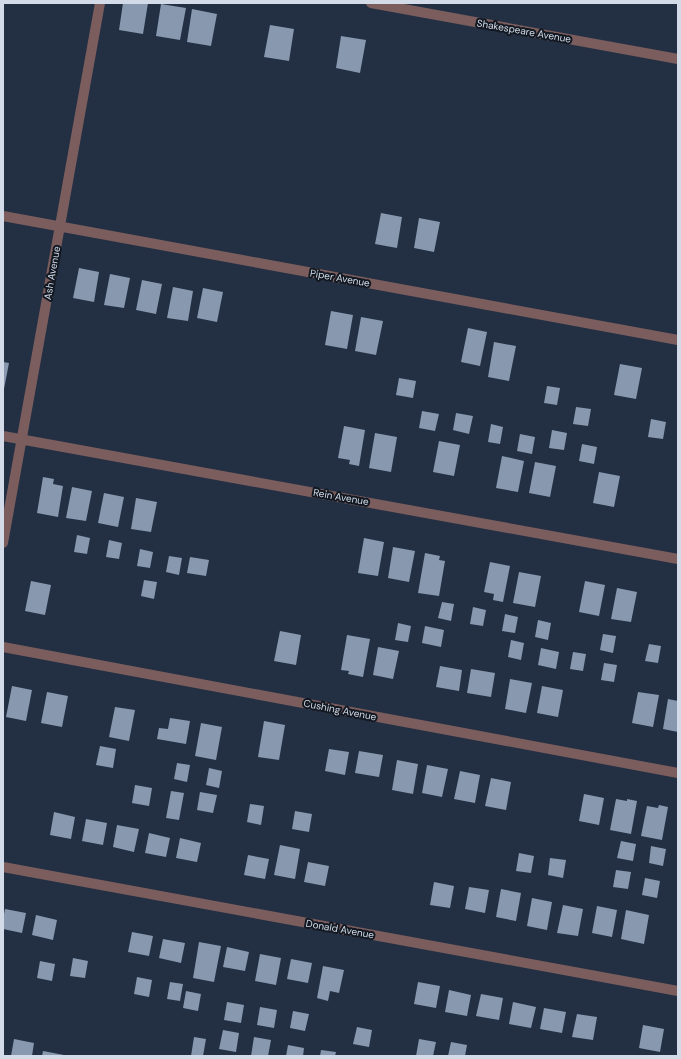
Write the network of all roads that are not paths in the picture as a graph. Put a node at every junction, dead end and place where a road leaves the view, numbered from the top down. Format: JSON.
{"nodes":[{"id":1,"x":100,"y":3,"type":"edge"},
{"id":2,"x":371,"y":3,"type":"edge"},
{"id":3,"x":678,"y":59,"type":"edge"},
{"id":4,"x":3,"y":216,"type":"edge"},
{"id":5,"x":60,"y":226,"type":"junction"},
{"id":6,"x":678,"y":340,"type":"edge"},
{"id":7,"x":3,"y":436,"type":"edge"},
{"id":8,"x":22,"y":439,"type":"junction"},
{"id":9,"x":3,"y":543,"type":"edge"},
{"id":10,"x":678,"y":559,"type":"edge"},
{"id":11,"x":3,"y":647,"type":"edge"},
{"id":12,"x":678,"y":773,"type":"edge"},
{"id":13,"x":3,"y":867,"type":"edge"},
{"id":14,"x":678,"y":991,"type":"edge"}],
"edges":[{"from":1,"to":5,"type":"street","name":"Ash Avenue"},
{"from":2,"to":3,"type":"street","name":"Shakespeare Avenue"},
{"from":4,"to":5,"type":"street","name":"Piper Avenue"},
{"from":5,"to":6,"type":"street","name":"Piper Avenue"},
{"from":5,"to":8,"type":"street","name":"Ash Avenue"},
{"from":7,"to":8,"type":"street","name":"Rein Avenue"},
{"from":8,"to":9,"type":"street","name":"Ash Avenue"},
{"from":8,"to":10,"type":"street","name":"Rein Avenue"},
{"from":11,"to":12,"type":"street","name":"Cushing Avenue"},
{"from":13,"to":14,"type":"street","name":"Donald Avenue"}]}
